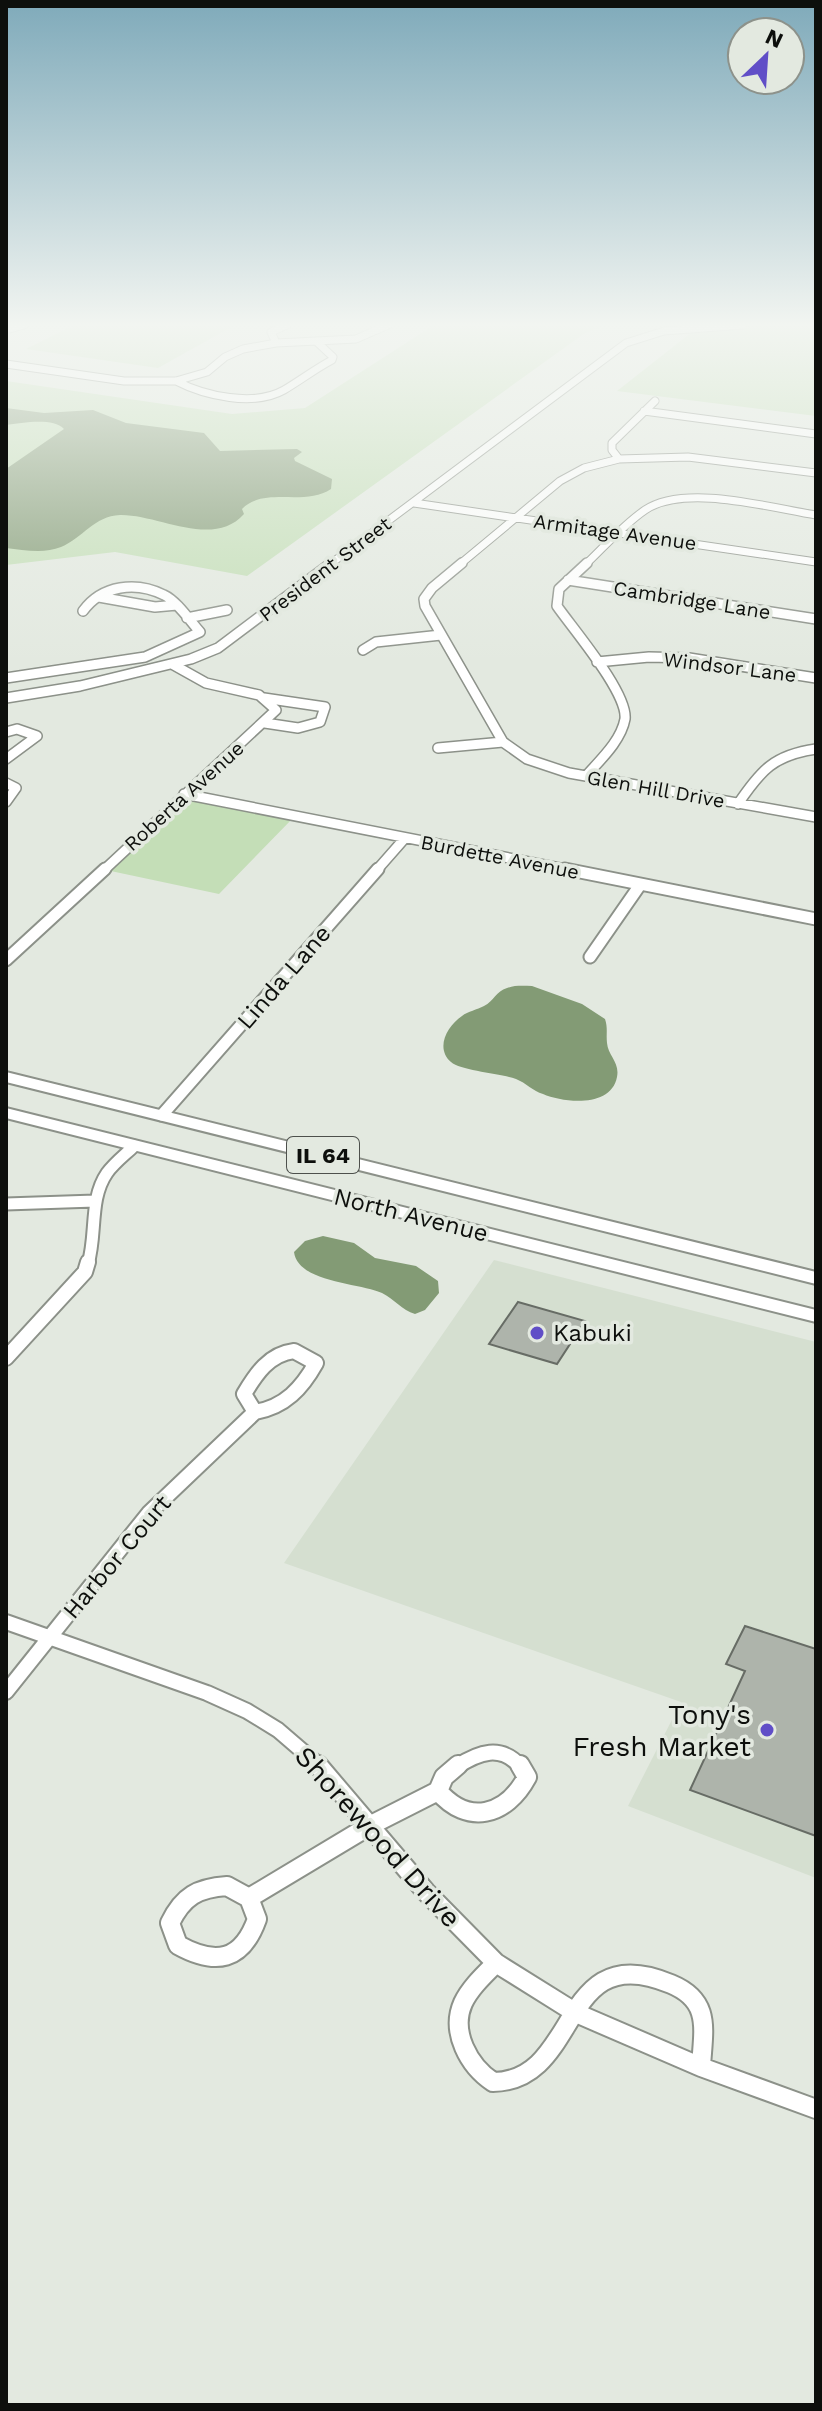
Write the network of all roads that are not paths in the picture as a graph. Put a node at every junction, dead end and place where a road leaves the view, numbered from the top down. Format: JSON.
{"nodes":[{"id":1,"x":501,"y":438,"type":"edge"},
{"id":2,"x":617,"y":438,"type":"edge"},
{"id":3,"x":619,"y":459,"type":"junction"},
{"id":4,"x":816,"y":473,"type":"edge"},
{"id":5,"x":414,"y":503,"type":"junction"},
{"id":6,"x":816,"y":515,"type":"edge"},
{"id":7,"x":517,"y":518,"type":"junction"},
{"id":8,"x":620,"y":533,"type":"junction"},
{"id":9,"x":816,"y":562,"type":"edge"},
{"id":10,"x":568,"y":580,"type":"junction"},
{"id":11,"x":99,"y":597,"type":"junction"},
{"id":12,"x":177,"y":605,"type":"junction"},
{"id":13,"x":227,"y":610,"type":"dead end"},
{"id":14,"x":83,"y":611,"type":"dead end"},
{"id":15,"x":187,"y":618,"type":"junction"},
{"id":16,"x":816,"y":619,"type":"edge"},
{"id":17,"x":441,"y":635,"type":"junction"},
{"id":18,"x":363,"y":650,"type":"dead end"},
{"id":19,"x":597,"y":662,"type":"junction"},
{"id":20,"x":172,"y":664,"type":"junction"},
{"id":21,"x":82,"y":668,"type":"junction"},
{"id":22,"x":66,"y":671,"type":"junction"},
{"id":23,"x":6,"y":678,"type":"edge"},
{"id":24,"x":816,"y":678,"type":"edge"},
{"id":25,"x":96,"y":683,"type":"junction"},
{"id":26,"x":80,"y":686,"type":"junction"},
{"id":27,"x":6,"y":698,"type":"edge"},
{"id":28,"x":264,"y":698,"type":"junction"},
{"id":29,"x":265,"y":723,"type":"junction"},
{"id":30,"x":6,"y":732,"type":"edge"},
{"id":31,"x":503,"y":742,"type":"junction"},
{"id":32,"x":438,"y":748,"type":"dead end"},
{"id":33,"x":816,"y":749,"type":"edge"},
{"id":34,"x":6,"y":759,"type":"edge"},
{"id":35,"x":586,"y":776,"type":"junction"},
{"id":36,"x":6,"y":783,"type":"edge"},
{"id":37,"x":184,"y":794,"type":"junction"},
{"id":38,"x":6,"y":802,"type":"edge"},
{"id":39,"x":738,"y":804,"type":"junction"},
{"id":40,"x":816,"y":817,"type":"edge"},
{"id":41,"x":405,"y":838,"type":"junction"},
{"id":42,"x":640,"y":885,"type":"junction"},
{"id":43,"x":816,"y":919,"type":"edge"},
{"id":44,"x":590,"y":957,"type":"dead end"},
{"id":45,"x":6,"y":960,"type":"edge"},
{"id":46,"x":6,"y":1077,"type":"edge"},
{"id":47,"x":6,"y":1113,"type":"edge"},
{"id":48,"x":162,"y":1115,"type":"junction"},
{"id":49,"x":134,"y":1146,"type":"junction"},
{"id":50,"x":95,"y":1201,"type":"junction"},
{"id":51,"x":6,"y":1204,"type":"edge"},
{"id":52,"x":816,"y":1278,"type":"edge"},
{"id":53,"x":816,"y":1316,"type":"edge"},
{"id":54,"x":6,"y":1358,"type":"edge"},
{"id":55,"x":255,"y":1412,"type":"junction"},
{"id":56,"x":6,"y":1622,"type":"edge"},
{"id":57,"x":45,"y":1636,"type":"junction"},
{"id":58,"x":6,"y":1692,"type":"edge"},
{"id":59,"x":438,"y":1791,"type":"junction"},
{"id":60,"x":369,"y":1826,"type":"junction"},
{"id":61,"x":249,"y":1898,"type":"junction"},
{"id":62,"x":496,"y":1963,"type":"junction"},
{"id":63,"x":576,"y":2013,"type":"junction"},
{"id":64,"x":701,"y":2067,"type":"junction"},
{"id":65,"x":816,"y":2109,"type":"edge"}],
"edges":[{"from":1,"to":5,"type":"street","name":"President Street"},
{"from":2,"to":3,"type":"street"},
{"from":3,"to":4,"type":"street"},
{"from":3,"to":7,"type":"street"},
{"from":5,"to":7,"type":"street","name":"Armitage Avenue"},
{"from":5,"to":20,"type":"street","name":"President Street"},
{"from":6,"to":8,"type":"street"},
{"from":7,"to":8,"type":"street","name":"Armitage Avenue"},
{"from":7,"to":17,"type":"street"},
{"from":8,"to":9,"type":"street","name":"Armitage Avenue"},
{"from":8,"to":10,"type":"street"},
{"from":10,"to":16,"type":"street","name":"Cambridge Lane"},
{"from":10,"to":19,"type":"street"},
{"from":11,"to":12,"type":"street"},
{"from":11,"to":12,"type":"street"},
{"from":11,"to":14,"type":"street"},
{"from":12,"to":15,"type":"street"},
{"from":13,"to":15,"type":"street"},
{"from":15,"to":21,"type":"street"},
{"from":17,"to":18,"type":"street"},
{"from":17,"to":31,"type":"street"},
{"from":19,"to":24,"type":"street","name":"Windsor Lane"},
{"from":19,"to":35,"type":"street"},
{"from":20,"to":25,"type":"street","name":"President Street"},
{"from":20,"to":28,"type":"street"},
{"from":21,"to":22,"type":"street"},
{"from":21,"to":25,"type":"street"},
{"from":22,"to":23,"type":"street"},
{"from":22,"to":26,"type":"street"},
{"from":25,"to":26,"type":"street","name":"President Street"},
{"from":26,"to":27,"type":"street","name":"President Street"},
{"from":28,"to":29,"type":"street","name":"Roberta Avenue"},
{"from":28,"to":29,"type":"street"},
{"from":29,"to":37,"type":"street","name":"Roberta Avenue"},
{"from":30,"to":34,"type":"street"},
{"from":31,"to":32,"type":"street"},
{"from":31,"to":35,"type":"street","name":"Glen Hill Drive"},
{"from":33,"to":39,"type":"street"},
{"from":35,"to":39,"type":"street","name":"Glen Hill Drive"},
{"from":36,"to":38,"type":"street"},
{"from":37,"to":41,"type":"street","name":"Burdette Avenue"},
{"from":37,"to":45,"type":"street","name":"Roberta Avenue"},
{"from":39,"to":40,"type":"street","name":"Glen Hill Drive"},
{"from":41,"to":42,"type":"street","name":"Burdette Avenue"},
{"from":41,"to":48,"type":"street","name":"Linda Lane"},
{"from":42,"to":43,"type":"street","name":"Burdette Avenue"},
{"from":42,"to":44,"type":"street"},
{"from":46,"to":48,"type":"main road","name":"North Avenue","number":"IL 64"},
{"from":47,"to":49,"type":"main road","name":"North Avenue","number":"IL 64"},
{"from":48,"to":52,"type":"main road","name":"North Avenue","number":"IL 64"},
{"from":49,"to":50,"type":"street"},
{"from":49,"to":53,"type":"main road","name":"North Avenue","number":"IL 64"},
{"from":50,"to":51,"type":"street"},
{"from":50,"to":54,"type":"street"},
{"from":55,"to":55,"type":"street","name":"Harbor Court"},
{"from":55,"to":57,"type":"street","name":"Harbor Court"},
{"from":56,"to":57,"type":"street","name":"Shorewood Drive"},
{"from":57,"to":58,"type":"street","name":"Harbor Court"},
{"from":57,"to":60,"type":"street","name":"Shorewood Drive"},
{"from":59,"to":59,"type":"street"},
{"from":59,"to":60,"type":"street"},
{"from":60,"to":61,"type":"street"},
{"from":60,"to":62,"type":"street","name":"Shorewood Drive"},
{"from":61,"to":61,"type":"street"},
{"from":62,"to":63,"type":"street","name":"Shorewood Drive"},
{"from":62,"to":63,"type":"street"},
{"from":63,"to":64,"type":"street","name":"Shorewood Drive"},
{"from":63,"to":64,"type":"street"},
{"from":64,"to":65,"type":"street","name":"Shorewood Drive"}]}
